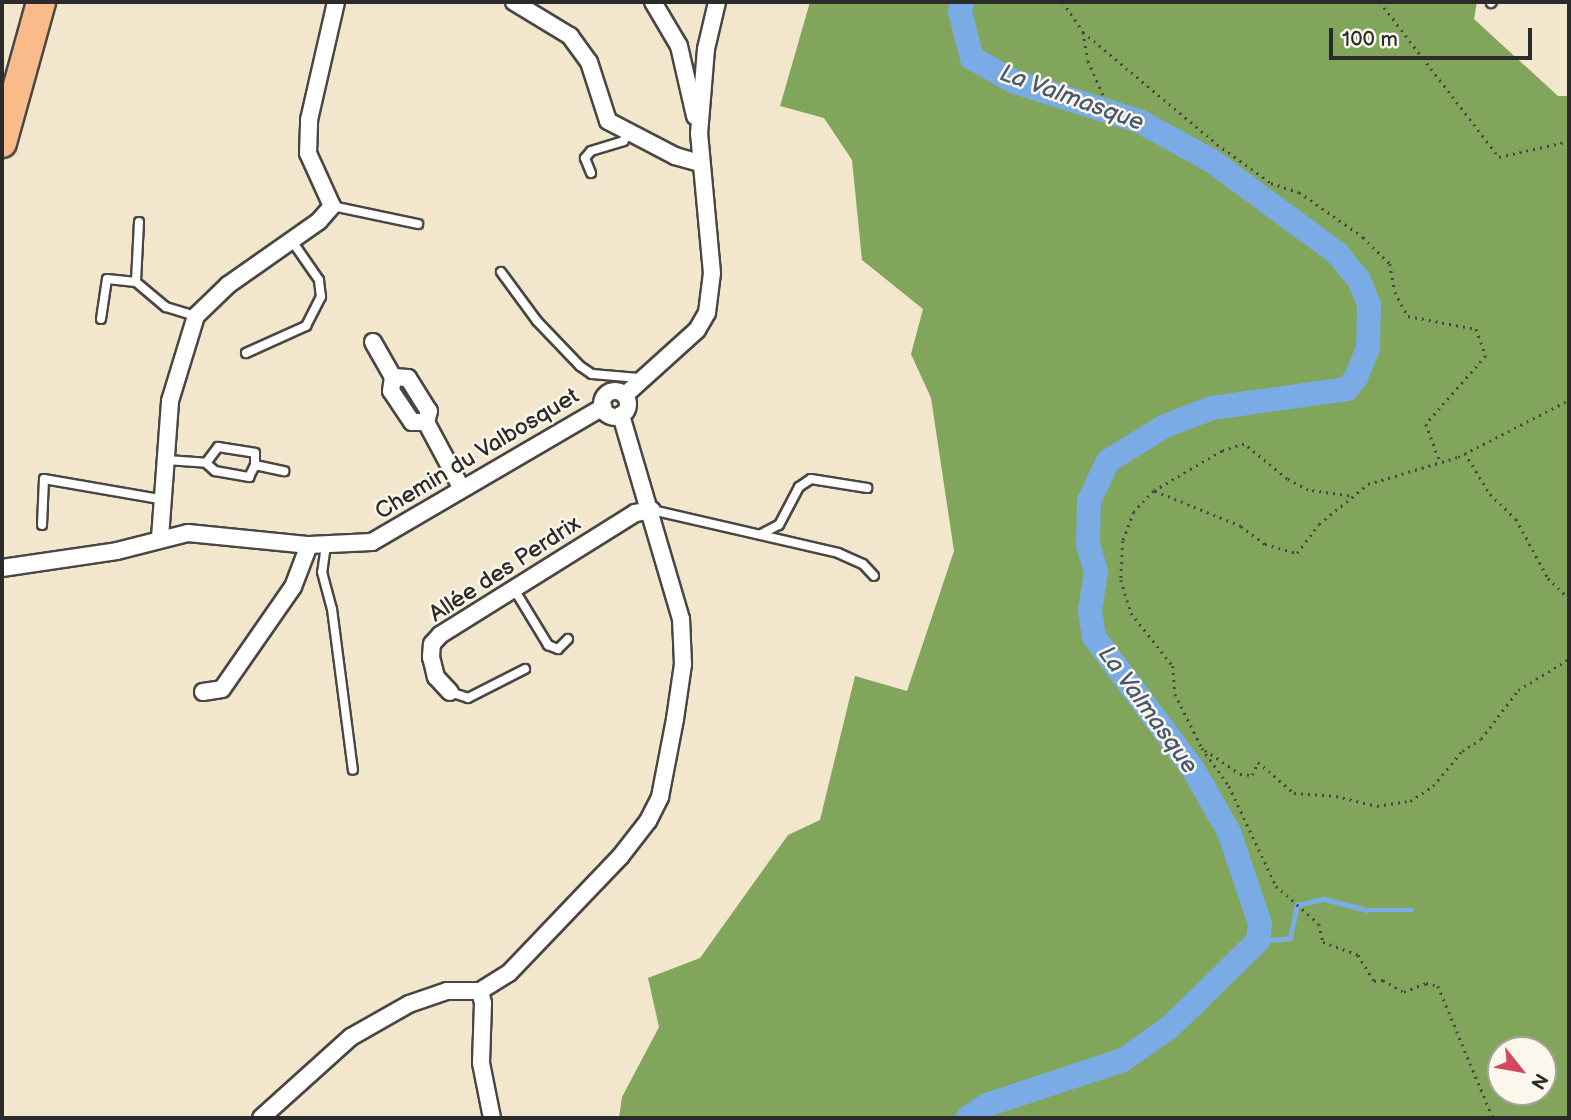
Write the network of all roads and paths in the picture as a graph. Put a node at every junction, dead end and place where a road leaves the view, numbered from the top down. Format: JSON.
{"nodes":[{"id":1,"x":41,"y":2,"type":"edge"},
{"id":2,"x":336,"y":2,"type":"edge"},
{"id":3,"x":514,"y":2,"type":"edge"},
{"id":4,"x":653,"y":2,"type":"edge"},
{"id":5,"x":717,"y":2,"type":"edge"},
{"id":6,"x":1063,"y":2,"type":"edge"},
{"id":7,"x":1380,"y":2,"type":"edge"},
{"id":8,"x":1083,"y":32,"type":"junction"},
{"id":9,"x":696,"y":97,"type":"junction"},
{"id":10,"x":1105,"y":99,"type":"dead end"},
{"id":11,"x":629,"y":132,"type":"junction"},
{"id":12,"x":1569,"y":141,"type":"edge"},
{"id":13,"x":2,"y":143,"type":"edge"},
{"id":14,"x":700,"y":163,"type":"junction"},
{"id":15,"x":591,"y":173,"type":"dead end"},
{"id":16,"x":332,"y":206,"type":"junction"},
{"id":17,"x":139,"y":222,"type":"dead end"},
{"id":18,"x":418,"y":225,"type":"dead end"},
{"id":19,"x":292,"y":241,"type":"junction"},
{"id":20,"x":501,"y":272,"type":"dead end"},
{"id":21,"x":136,"y":282,"type":"junction"},
{"id":22,"x":196,"y":316,"type":"junction"},
{"id":23,"x":101,"y":319,"type":"dead end"},
{"id":24,"x":373,"y":342,"type":"dead end"},
{"id":25,"x":246,"y":353,"type":"dead end"},
{"id":26,"x":639,"y":378,"type":"junction"},
{"id":27,"x":625,"y":395,"type":"junction"},
{"id":28,"x":1569,"y":400,"type":"edge"},
{"id":29,"x":603,"y":407,"type":"junction"},
{"id":30,"x":621,"y":415,"type":"junction"},
{"id":31,"x":1465,"y":453,"type":"junction"},
{"id":32,"x":167,"y":460,"type":"junction"},
{"id":33,"x":1440,"y":462,"type":"junction"},
{"id":34,"x":206,"y":463,"type":"junction"},
{"id":35,"x":255,"y":465,"type":"junction"},
{"id":36,"x":284,"y":471,"type":"dead end"},
{"id":37,"x":867,"y":488,"type":"dead end"},
{"id":38,"x":462,"y":489,"type":"junction"},
{"id":39,"x":1154,"y":491,"type":"junction"},
{"id":40,"x":1349,"y":496,"type":"junction"},
{"id":41,"x":165,"y":500,"type":"junction"},
{"id":42,"x":652,"y":510,"type":"junction"},
{"id":43,"x":41,"y":525,"type":"dead end"},
{"id":44,"x":761,"y":534,"type":"junction"},
{"id":45,"x":160,"y":538,"type":"junction"},
{"id":46,"x":309,"y":545,"type":"junction"},
{"id":47,"x":326,"y":545,"type":"junction"},
{"id":48,"x":4,"y":568,"type":"edge"},
{"id":49,"x":874,"y":576,"type":"dead end"},
{"id":50,"x":514,"y":589,"type":"junction"},
{"id":51,"x":1569,"y":598,"type":"edge"},
{"id":52,"x":568,"y":639,"type":"dead end"},
{"id":53,"x":1569,"y":659,"type":"edge"},
{"id":54,"x":525,"y":669,"type":"dead end"},
{"id":55,"x":203,"y":692,"type":"dead end"},
{"id":56,"x":450,"y":692,"type":"joint"},
{"id":57,"x":1202,"y":748,"type":"junction"},
{"id":58,"x":353,"y":771,"type":"dead end"},
{"id":59,"x":480,"y":992,"type":"junction"},
{"id":60,"x":261,"y":1118,"type":"edge"},
{"id":61,"x":492,"y":1118,"type":"edge"},
{"id":62,"x":1493,"y":1118,"type":"edge"}],
"edges":[{"from":1,"to":13,"type":"highway"},
{"from":2,"to":16,"type":"street"},
{"from":3,"to":11,"type":"street"},
{"from":4,"to":9,"type":"street"},
{"from":5,"to":9,"type":"street"},
{"from":6,"to":8,"type":"path"},
{"from":7,"to":12,"type":"path"},
{"from":8,"to":10,"type":"path"},
{"from":8,"to":33,"type":"path"},
{"from":9,"to":14,"type":"street"},
{"from":11,"to":14,"type":"street"},
{"from":11,"to":15,"type":"lane"},
{"from":14,"to":26,"type":"street"},
{"from":16,"to":18,"type":"lane"},
{"from":16,"to":19,"type":"street"},
{"from":17,"to":21,"type":"lane"},
{"from":19,"to":22,"type":"street"},
{"from":19,"to":25,"type":"lane"},
{"from":20,"to":26,"type":"lane"},
{"from":21,"to":22,"type":"lane"},
{"from":21,"to":23,"type":"lane"},
{"from":22,"to":32,"type":"street"},
{"from":24,"to":38,"type":"street"},
{"from":26,"to":27,"type":"street"},
{"from":27,"to":29,"type":"street"},
{"from":27,"to":30,"type":"street"},
{"from":28,"to":31,"type":"path"},
{"from":29,"to":30,"type":"street"},
{"from":29,"to":38,"type":"street","name":"Chemin du Valbosquet"},
{"from":30,"to":42,"type":"street"},
{"from":31,"to":33,"type":"path"},
{"from":31,"to":51,"type":"path"},
{"from":32,"to":34,"type":"lane"},
{"from":32,"to":41,"type":"street"},
{"from":33,"to":40,"type":"path"},
{"from":34,"to":35,"type":"lane"},
{"from":34,"to":35,"type":"lane"},
{"from":35,"to":36,"type":"lane"},
{"from":37,"to":44,"type":"lane"},
{"from":38,"to":47,"type":"street","name":"Chemin du Valbosquet"},
{"from":39,"to":40,"type":"path"},
{"from":39,"to":40,"type":"path"},
{"from":39,"to":57,"type":"path"},
{"from":41,"to":43,"type":"lane"},
{"from":41,"to":45,"type":"street"},
{"from":42,"to":44,"type":"lane"},
{"from":42,"to":50,"type":"street","name":"Allée des Perdrix"},
{"from":42,"to":59,"type":"street"},
{"from":44,"to":49,"type":"lane"},
{"from":45,"to":46,"type":"street","name":"Chemin du Valbosquet"},
{"from":45,"to":48,"type":"street","name":"Chemin du Valbosquet"},
{"from":46,"to":47,"type":"street","name":"Chemin du Valbosquet"},
{"from":46,"to":55,"type":"street"},
{"from":47,"to":58,"type":"lane"},
{"from":50,"to":52,"type":"lane"},
{"from":50,"to":56,"type":"street","name":"Allée des Perdrix"},
{"from":53,"to":57,"type":"path"},
{"from":54,"to":56,"type":"lane"},
{"from":57,"to":62,"type":"path"},
{"from":59,"to":60,"type":"street"},
{"from":59,"to":61,"type":"street"}]}
